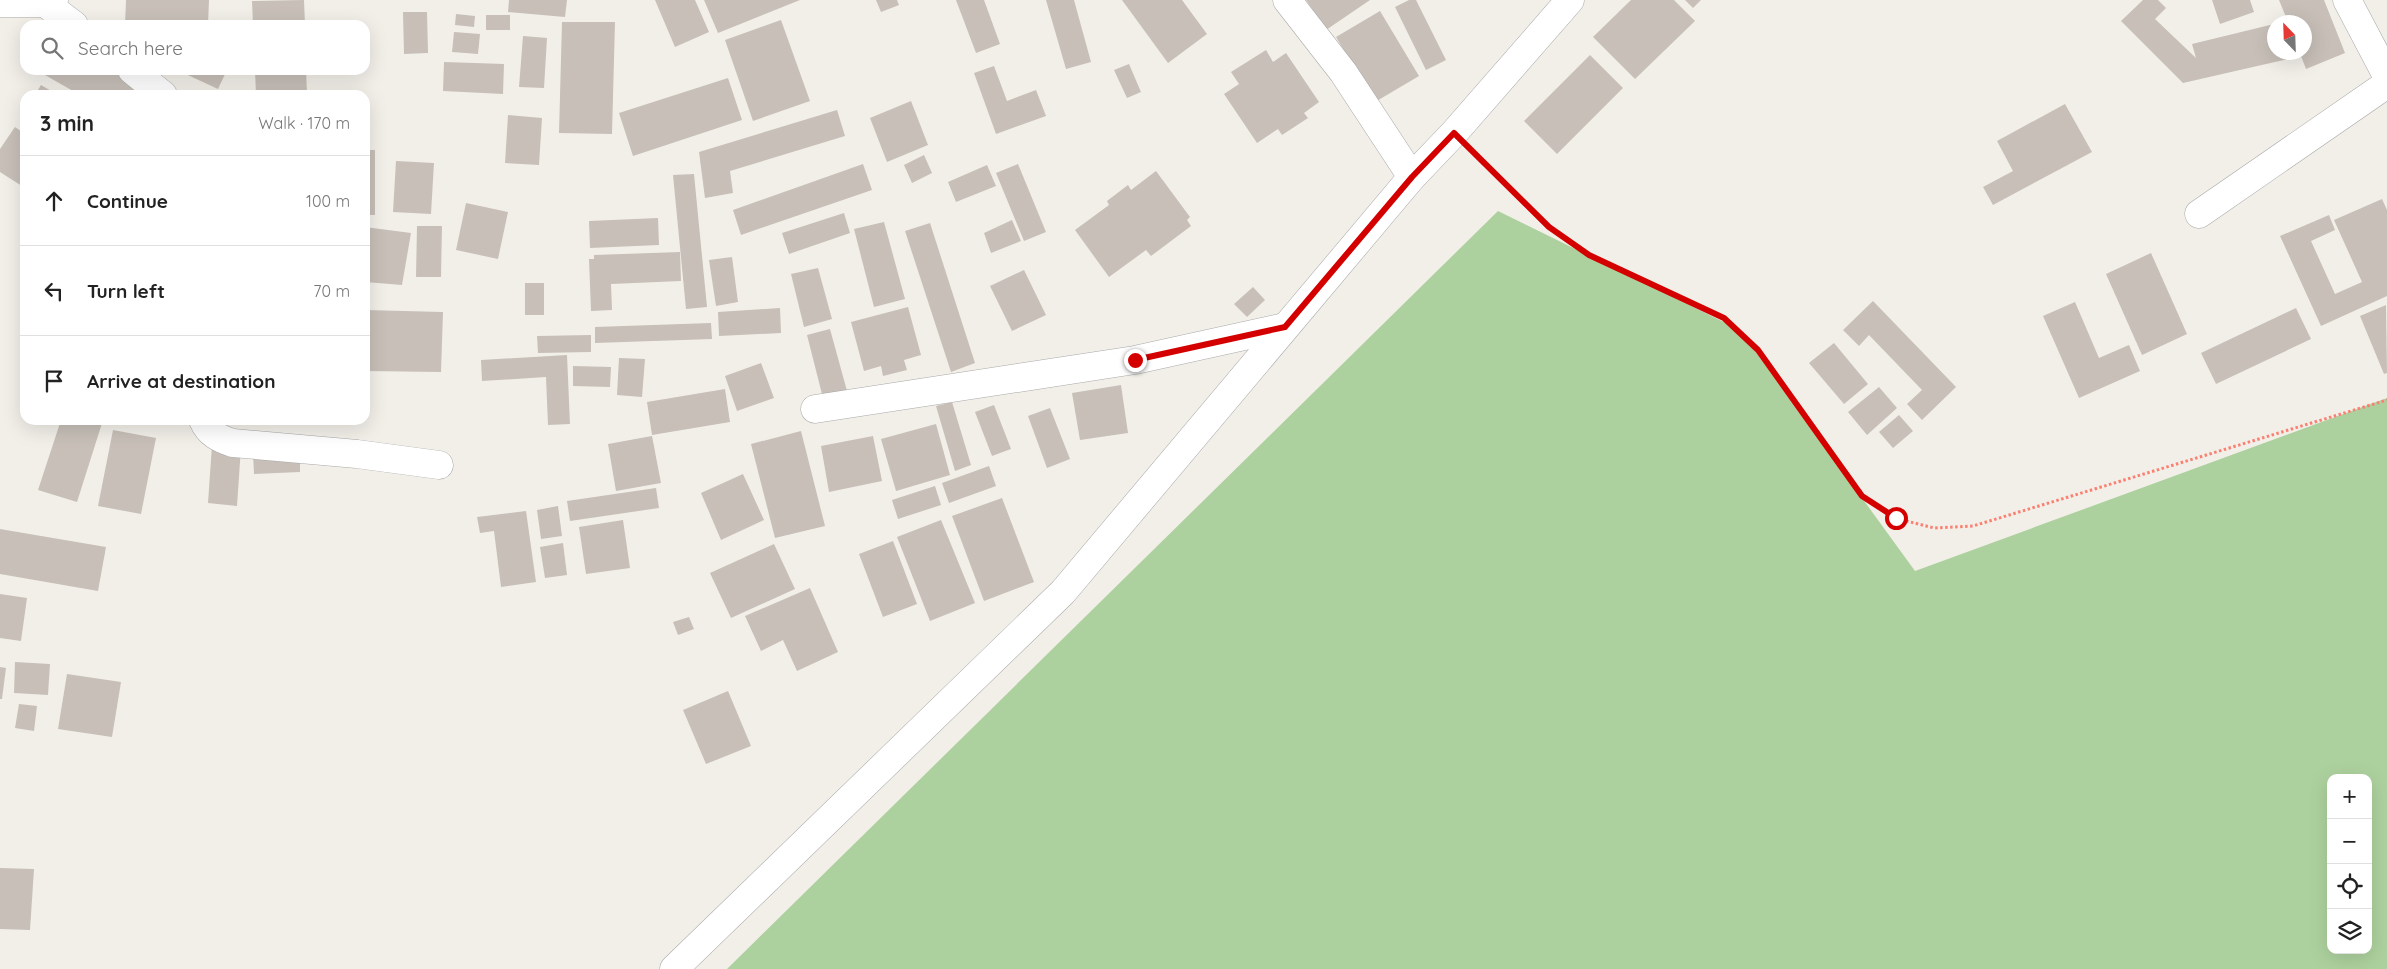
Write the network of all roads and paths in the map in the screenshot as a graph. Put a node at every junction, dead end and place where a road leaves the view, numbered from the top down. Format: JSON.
{"nodes":[{"id":1,"x":1287,"y":0,"type":"edge"},
{"id":2,"x":1570,"y":0,"type":"edge"},
{"id":3,"x":2347,"y":0,"type":"edge"},
{"id":4,"x":50,"y":1,"type":"edge"},
{"id":5,"x":0,"y":3,"type":"edge"},
{"id":6,"x":69,"y":20,"type":"edge"},
{"id":7,"x":138,"y":75,"type":"edge"},
{"id":8,"x":2387,"y":76,"type":"edge"},
{"id":9,"x":2387,"y":84,"type":"edge"},
{"id":10,"x":157,"y":90,"type":"edge"},
{"id":11,"x":1454,"y":133,"type":"junction"},
{"id":12,"x":1412,"y":177,"type":"junction"},
{"id":13,"x":2199,"y":214,"type":"dead end"},
{"id":14,"x":1285,"y":327,"type":"junction"},
{"id":15,"x":2387,"y":400,"type":"edge"},
{"id":16,"x":815,"y":409,"type":"dead end"},
{"id":17,"x":206,"y":425,"type":"edge"},
{"id":18,"x":438,"y":466,"type":"dead end"},
{"id":19,"x":674,"y":969,"type":"edge"}],
"edges":[{"from":1,"to":12,"type":"street"},
{"from":2,"to":11,"type":"street"},
{"from":3,"to":8,"type":"street"},
{"from":4,"to":5,"type":"street"},
{"from":4,"to":6,"type":"street"},
{"from":7,"to":10,"type":"street"},
{"from":9,"to":13,"type":"street"},
{"from":11,"to":12,"type":"street"},
{"from":11,"to":15,"type":"path"},
{"from":12,"to":14,"type":"street"},
{"from":14,"to":16,"type":"street"},
{"from":14,"to":19,"type":"street"},
{"from":17,"to":18,"type":"street"}]}
